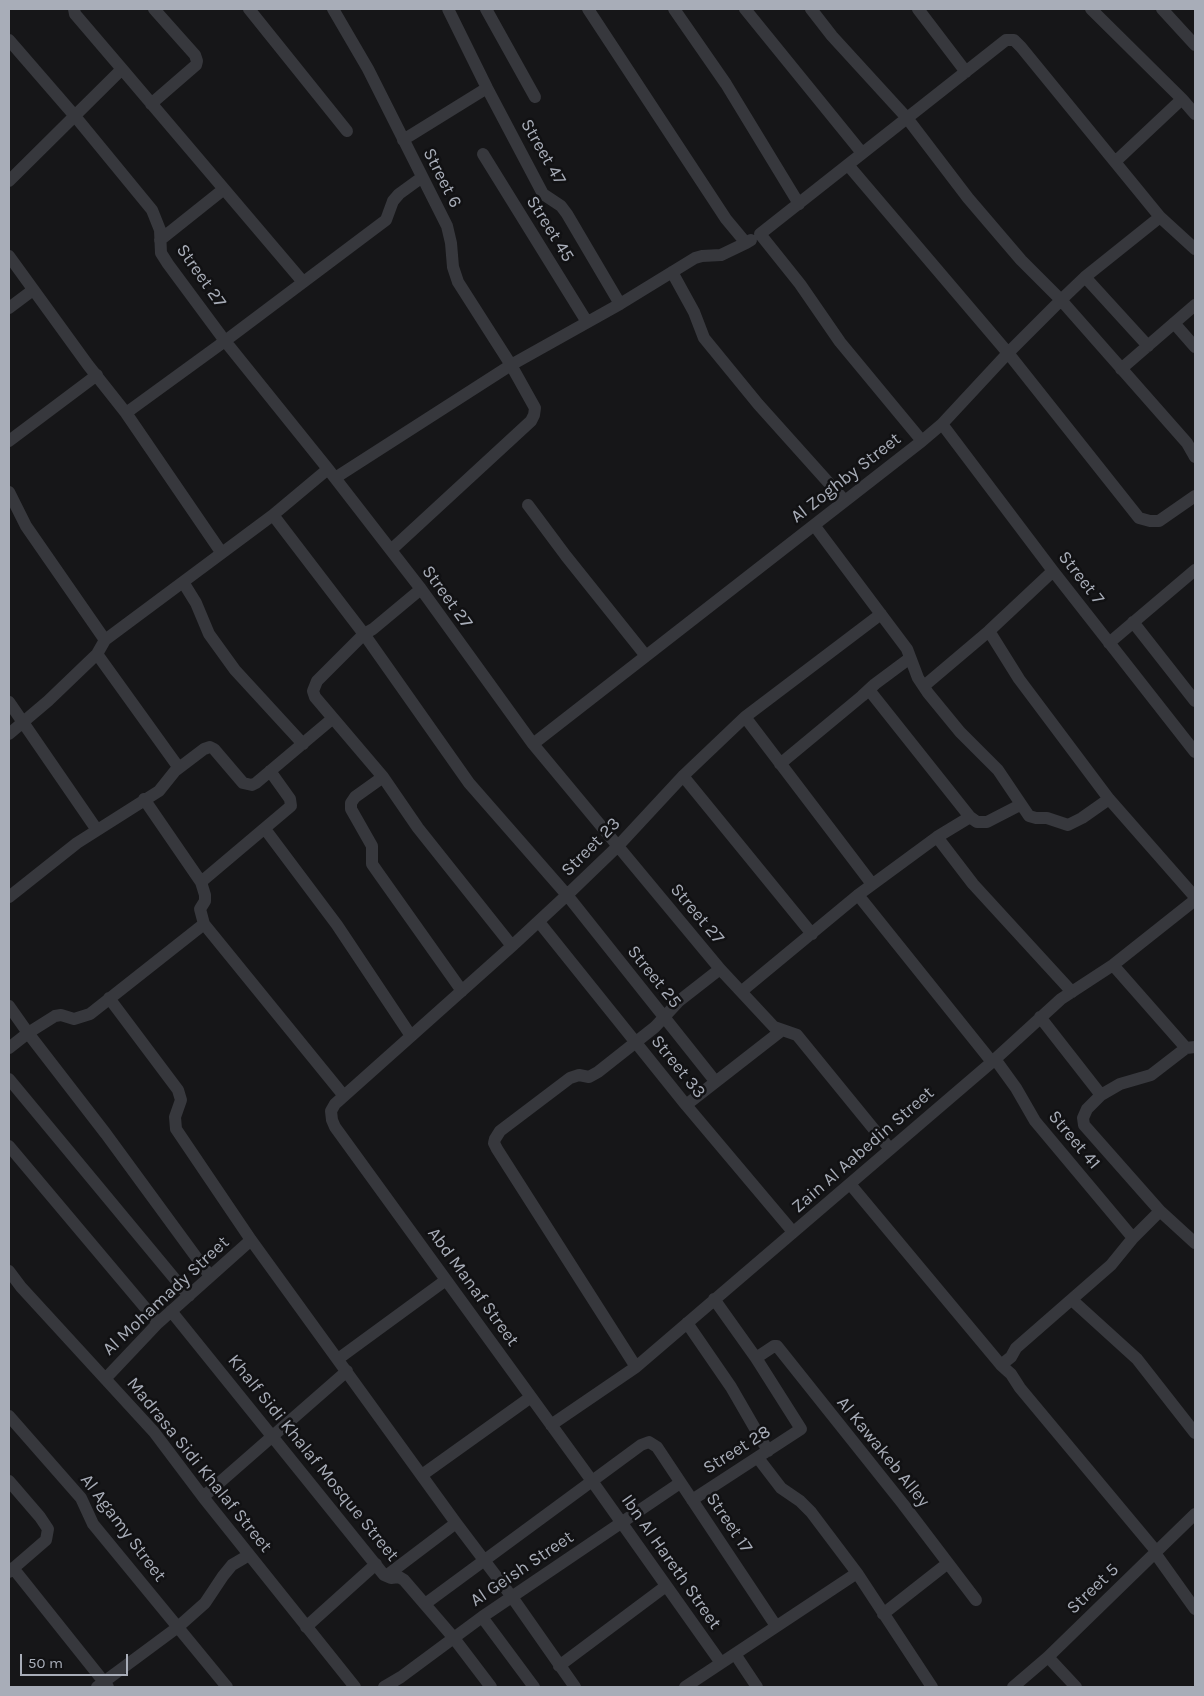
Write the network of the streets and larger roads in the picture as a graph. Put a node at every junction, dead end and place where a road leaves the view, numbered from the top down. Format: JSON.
{"nodes":[{"id":1,"x":74,"y":9,"type":"edge"},
{"id":2,"x":154,"y":9,"type":"edge"},
{"id":3,"x":249,"y":9,"type":"edge"},
{"id":4,"x":333,"y":9,"type":"edge"},
{"id":5,"x":448,"y":9,"type":"edge"},
{"id":6,"x":486,"y":9,"type":"edge"},
{"id":7,"x":588,"y":9,"type":"edge"},
{"id":8,"x":674,"y":9,"type":"edge"},
{"id":9,"x":745,"y":9,"type":"edge"},
{"id":10,"x":811,"y":9,"type":"edge"},
{"id":11,"x":918,"y":9,"type":"edge"},
{"id":12,"x":1091,"y":9,"type":"edge"},
{"id":13,"x":1162,"y":9,"type":"edge"},
{"id":14,"x":9,"y":40,"type":"edge"},
{"id":15,"x":1195,"y":45,"type":"edge"},
{"id":16,"x":122,"y":69,"type":"junction"},
{"id":17,"x":966,"y":72,"type":"junction"},
{"id":18,"x":487,"y":88,"type":"junction"},
{"id":19,"x":535,"y":97,"type":"dead end"},
{"id":20,"x":1182,"y":99,"type":"junction"},
{"id":21,"x":151,"y":104,"type":"junction"},
{"id":22,"x":1195,"y":114,"type":"edge"},
{"id":23,"x":74,"y":115,"type":"junction"},
{"id":24,"x":907,"y":118,"type":"junction"},
{"id":25,"x":347,"y":131,"type":"dead end"},
{"id":26,"x":403,"y":140,"type":"junction"},
{"id":27,"x":862,"y":153,"type":"junction"},
{"id":28,"x":483,"y":154,"type":"dead end"},
{"id":29,"x":1116,"y":161,"type":"junction"},
{"id":30,"x":848,"y":164,"type":"junction"},
{"id":31,"x":422,"y":178,"type":"junction"},
{"id":32,"x":9,"y":181,"type":"edge"},
{"id":33,"x":224,"y":189,"type":"junction"},
{"id":34,"x":799,"y":204,"type":"junction"},
{"id":35,"x":1160,"y":216,"type":"junction"},
{"id":36,"x":760,"y":234,"type":"junction"},
{"id":37,"x":160,"y":240,"type":"junction"},
{"id":38,"x":746,"y":243,"type":"junction"},
{"id":39,"x":1195,"y":249,"type":"edge"},
{"id":40,"x":9,"y":256,"type":"edge"},
{"id":41,"x":672,"y":272,"type":"junction"},
{"id":42,"x":1086,"y":277,"type":"junction"},
{"id":43,"x":303,"y":282,"type":"junction"},
{"id":44,"x":33,"y":290,"type":"junction"},
{"id":45,"x":1061,"y":300,"type":"junction"},
{"id":46,"x":620,"y":304,"type":"junction"},
{"id":47,"x":1195,"y":305,"type":"edge"},
{"id":48,"x":9,"y":308,"type":"edge"},
{"id":49,"x":587,"y":322,"type":"junction"},
{"id":50,"x":1174,"y":322,"type":"junction"},
{"id":51,"x":225,"y":341,"type":"junction"},
{"id":52,"x":1148,"y":346,"type":"junction"},
{"id":53,"x":1195,"y":347,"type":"edge"},
{"id":54,"x":1008,"y":353,"type":"junction"},
{"id":55,"x":511,"y":365,"type":"junction"},
{"id":56,"x":1120,"y":369,"type":"junction"},
{"id":57,"x":97,"y":375,"type":"junction"},
{"id":58,"x":126,"y":412,"type":"junction"},
{"id":59,"x":942,"y":424,"type":"junction"},
{"id":60,"x":9,"y":441,"type":"edge"},
{"id":61,"x":922,"y":441,"type":"junction"},
{"id":62,"x":1195,"y":457,"type":"edge"},
{"id":63,"x":332,"y":473,"type":"junction"},
{"id":64,"x":9,"y":492,"type":"edge"},
{"id":65,"x":1195,"y":496,"type":"edge"},
{"id":66,"x":845,"y":501,"type":"junction"},
{"id":67,"x":528,"y":505,"type":"dead end"},
{"id":68,"x":273,"y":515,"type":"junction"},
{"id":69,"x":814,"y":525,"type":"junction"},
{"id":70,"x":391,"y":550,"type":"junction"},
{"id":71,"x":221,"y":552,"type":"junction"},
{"id":72,"x":1195,"y":570,"type":"edge"},
{"id":73,"x":1053,"y":571,"type":"junction"},
{"id":74,"x":183,"y":582,"type":"junction"},
{"id":75,"x":421,"y":589,"type":"junction"},
{"id":76,"x":881,"y":614,"type":"junction"},
{"id":77,"x":1133,"y":622,"type":"junction"},
{"id":78,"x":989,"y":632,"type":"junction"},
{"id":79,"x":364,"y":634,"type":"junction"},
{"id":80,"x":105,"y":640,"type":"junction"},
{"id":81,"x":1110,"y":643,"type":"junction"},
{"id":82,"x":97,"y":654,"type":"junction"},
{"id":83,"x":646,"y":656,"type":"junction"},
{"id":84,"x":910,"y":658,"type":"junction"},
{"id":85,"x":924,"y":686,"type":"junction"},
{"id":86,"x":869,"y":690,"type":"junction"},
{"id":87,"x":1195,"y":701,"type":"edge"},
{"id":88,"x":9,"y":702,"type":"edge"},
{"id":89,"x":745,"y":717,"type":"junction"},
{"id":90,"x":332,"y":719,"type":"junction"},
{"id":91,"x":24,"y":722,"type":"junction"},
{"id":92,"x":9,"y":734,"type":"edge"},
{"id":93,"x":302,"y":744,"type":"junction"},
{"id":94,"x":533,"y":744,"type":"junction"},
{"id":95,"x":1195,"y":752,"type":"edge"},
{"id":96,"x":780,"y":764,"type":"junction"},
{"id":97,"x":179,"y":768,"type":"junction"},
{"id":98,"x":270,"y":771,"type":"junction"},
{"id":99,"x":382,"y":776,"type":"junction"},
{"id":100,"x":683,"y":776,"type":"junction"},
{"id":101,"x":1109,"y":799,"type":"junction"},
{"id":102,"x":144,"y":800,"type":"junction"},
{"id":103,"x":1020,"y":805,"type":"junction"},
{"id":104,"x":970,"y":817,"type":"junction"},
{"id":105,"x":265,"y":829,"type":"junction"},
{"id":106,"x":97,"y":830,"type":"junction"},
{"id":107,"x":938,"y":837,"type":"junction"},
{"id":108,"x":618,"y":846,"type":"junction"},
{"id":109,"x":201,"y":882,"type":"junction"},
{"id":110,"x":872,"y":884,"type":"junction"},
{"id":111,"x":567,"y":896,"type":"junction"},
{"id":112,"x":858,"y":896,"type":"junction"},
{"id":113,"x":9,"y":897,"type":"edge"},
{"id":114,"x":1195,"y":898,"type":"edge"},
{"id":115,"x":539,"y":922,"type":"junction"},
{"id":116,"x":204,"y":924,"type":"junction"},
{"id":117,"x":812,"y":934,"type":"junction"},
{"id":118,"x":512,"y":946,"type":"junction"},
{"id":119,"x":1113,"y":965,"type":"junction"},
{"id":120,"x":720,"y":969,"type":"junction"},
{"id":121,"x":462,"y":991,"type":"junction"},
{"id":122,"x":742,"y":992,"type":"junction"},
{"id":123,"x":1072,"y":992,"type":"junction"},
{"id":124,"x":109,"y":998,"type":"junction"},
{"id":125,"x":9,"y":1006,"type":"edge"},
{"id":126,"x":664,"y":1017,"type":"junction"},
{"id":127,"x":1040,"y":1017,"type":"junction"},
{"id":128,"x":781,"y":1031,"type":"junction"},
{"id":129,"x":28,"y":1033,"type":"junction"},
{"id":130,"x":411,"y":1036,"type":"junction"},
{"id":131,"x":636,"y":1042,"type":"junction"},
{"id":132,"x":9,"y":1048,"type":"edge"},
{"id":133,"x":1190,"y":1048,"type":"edge"},
{"id":134,"x":993,"y":1060,"type":"junction"},
{"id":135,"x":715,"y":1081,"type":"junction"},
{"id":136,"x":11,"y":1086,"type":"edge"},
{"id":137,"x":1101,"y":1095,"type":"junction"},
{"id":138,"x":344,"y":1096,"type":"junction"},
{"id":139,"x":686,"y":1105,"type":"junction"},
{"id":140,"x":331,"y":1111,"type":"joint"},
{"id":141,"x":9,"y":1146,"type":"edge"},
{"id":142,"x":890,"y":1149,"type":"junction"},
{"id":143,"x":850,"y":1184,"type":"junction"},
{"id":144,"x":1160,"y":1210,"type":"junction"},
{"id":145,"x":793,"y":1232,"type":"junction"},
{"id":146,"x":1133,"y":1238,"type":"junction"},
{"id":147,"x":251,"y":1240,"type":"junction"},
{"id":148,"x":1195,"y":1242,"type":"edge"},
{"id":149,"x":9,"y":1271,"type":"edge"},
{"id":150,"x":210,"y":1276,"type":"junction"},
{"id":151,"x":446,"y":1280,"type":"junction"},
{"id":152,"x":189,"y":1296,"type":"junction"},
{"id":153,"x":714,"y":1299,"type":"junction"},
{"id":154,"x":1072,"y":1300,"type":"junction"},
{"id":155,"x":171,"y":1312,"type":"junction"},
{"id":156,"x":687,"y":1322,"type":"junction"},
{"id":157,"x":158,"y":1323,"type":"junction"},
{"id":158,"x":338,"y":1358,"type":"junction"},
{"id":159,"x":756,"y":1358,"type":"junction"},
{"id":160,"x":1001,"y":1365,"type":"junction"},
{"id":161,"x":636,"y":1366,"type":"junction"},
{"id":162,"x":348,"y":1371,"type":"junction"},
{"id":163,"x":106,"y":1378,"type":"junction"},
{"id":164,"x":531,"y":1397,"type":"junction"},
{"id":165,"x":9,"y":1416,"type":"edge"},
{"id":166,"x":551,"y":1425,"type":"junction"},
{"id":167,"x":1195,"y":1433,"type":"edge"},
{"id":168,"x":272,"y":1436,"type":"junction"},
{"id":169,"x":763,"y":1455,"type":"junction"},
{"id":170,"x":422,"y":1475,"type":"junction"},
{"id":171,"x":9,"y":1481,"type":"edge"},
{"id":172,"x":592,"y":1481,"type":"junction"},
{"id":173,"x":680,"y":1483,"type":"junction"},
{"id":174,"x":203,"y":1497,"type":"junction"},
{"id":175,"x":692,"y":1500,"type":"junction"},
{"id":176,"x":1195,"y":1514,"type":"edge"},
{"id":177,"x":456,"y":1522,"type":"junction"},
{"id":178,"x":622,"y":1523,"type":"junction"},
{"id":179,"x":1156,"y":1552,"type":"junction"},
{"id":180,"x":249,"y":1555,"type":"junction"},
{"id":181,"x":484,"y":1560,"type":"junction"},
{"id":182,"x":948,"y":1563,"type":"junction"},
{"id":183,"x":376,"y":1564,"type":"junction"},
{"id":184,"x":11,"y":1570,"type":"edge"},
{"id":185,"x":857,"y":1573,"type":"junction"},
{"id":186,"x":386,"y":1576,"type":"junction"},
{"id":187,"x":666,"y":1586,"type":"junction"},
{"id":188,"x":512,"y":1597,"type":"junction"},
{"id":189,"x":976,"y":1600,"type":"dead end"},
{"id":190,"x":425,"y":1604,"type":"junction"},
{"id":191,"x":1195,"y":1609,"type":"edge"},
{"id":192,"x":883,"y":1614,"type":"junction"},
{"id":193,"x":482,"y":1617,"type":"junction"},
{"id":194,"x":306,"y":1626,"type":"junction"},
{"id":195,"x":776,"y":1626,"type":"junction"},
{"id":196,"x":178,"y":1627,"type":"junction"},
{"id":197,"x":453,"y":1637,"type":"junction"},
{"id":198,"x":735,"y":1654,"type":"junction"},
{"id":199,"x":1048,"y":1657,"type":"junction"},
{"id":200,"x":721,"y":1664,"type":"junction"},
{"id":201,"x":559,"y":1666,"type":"junction"},
{"id":202,"x":405,"y":1682,"type":"edge"},
{"id":203,"x":103,"y":1685,"type":"edge"},
{"id":204,"x":227,"y":1687,"type":"edge"},
{"id":205,"x":355,"y":1687,"type":"edge"},
{"id":206,"x":384,"y":1687,"type":"edge"},
{"id":207,"x":491,"y":1687,"type":"edge"},
{"id":208,"x":534,"y":1687,"type":"edge"},
{"id":209,"x":575,"y":1687,"type":"edge"},
{"id":210,"x":685,"y":1687,"type":"edge"},
{"id":211,"x":757,"y":1687,"type":"edge"},
{"id":212,"x":932,"y":1687,"type":"edge"},
{"id":213,"x":1013,"y":1687,"type":"edge"},
{"id":214,"x":1076,"y":1687,"type":"edge"}],
"edges":[{"from":1,"to":16,"type":"street"},
{"from":2,"to":21,"type":"street"},
{"from":3,"to":25,"type":"street"},
{"from":4,"to":26,"type":"street","name":"Street 6"},
{"from":5,"to":18,"type":"street","name":"Street 47"},
{"from":6,"to":19,"type":"street"},
{"from":7,"to":38,"type":"street"},
{"from":8,"to":34,"type":"street"},
{"from":9,"to":27,"type":"street"},
{"from":10,"to":24,"type":"street"},
{"from":11,"to":17,"type":"street"},
{"from":12,"to":20,"type":"street"},
{"from":13,"to":15,"type":"street"},
{"from":14,"to":23,"type":"street","name":"Street 27"},
{"from":16,"to":21,"type":"street"},
{"from":16,"to":23,"type":"street"},
{"from":17,"to":24,"type":"street"},
{"from":17,"to":29,"type":"street"},
{"from":18,"to":26,"type":"street"},
{"from":18,"to":46,"type":"street","name":"Street 47"},
{"from":20,"to":22,"type":"street"},
{"from":20,"to":29,"type":"street"},
{"from":21,"to":33,"type":"street"},
{"from":23,"to":32,"type":"street"},
{"from":23,"to":37,"type":"street","name":"Street 27"},
{"from":24,"to":27,"type":"street"},
{"from":24,"to":45,"type":"street"},
{"from":26,"to":31,"type":"street","name":"Street 6"},
{"from":27,"to":30,"type":"street"},
{"from":28,"to":49,"type":"street","name":"Street 45"},
{"from":29,"to":35,"type":"street"},
{"from":30,"to":34,"type":"street"},
{"from":30,"to":54,"type":"street"},
{"from":31,"to":43,"type":"street"},
{"from":31,"to":55,"type":"street","name":"Street 6"},
{"from":33,"to":37,"type":"street"},
{"from":33,"to":43,"type":"street"},
{"from":34,"to":36,"type":"street"},
{"from":35,"to":39,"type":"street"},
{"from":35,"to":42,"type":"street","name":"Al Zoghby Street"},
{"from":36,"to":38,"type":"street"},
{"from":36,"to":61,"type":"street"},
{"from":37,"to":51,"type":"street","name":"Street 27"},
{"from":38,"to":41,"type":"street"},
{"from":40,"to":44,"type":"street"},
{"from":41,"to":46,"type":"street"},
{"from":41,"to":66,"type":"street"},
{"from":42,"to":45,"type":"street","name":"Al Zoghby Street"},
{"from":42,"to":52,"type":"street"},
{"from":43,"to":51,"type":"street"},
{"from":44,"to":48,"type":"street"},
{"from":44,"to":57,"type":"street"},
{"from":45,"to":54,"type":"street","name":"Al Zoghby Street"},
{"from":45,"to":56,"type":"street"},
{"from":46,"to":49,"type":"street"},
{"from":47,"to":50,"type":"street"},
{"from":49,"to":55,"type":"street"},
{"from":50,"to":52,"type":"street"},
{"from":50,"to":53,"type":"street"},
{"from":51,"to":58,"type":"street"},
{"from":51,"to":63,"type":"street","name":"Street 27"},
{"from":52,"to":56,"type":"street"},
{"from":54,"to":59,"type":"street","name":"Al Zoghby Street"},
{"from":54,"to":65,"type":"street"},
{"from":55,"to":63,"type":"street"},
{"from":55,"to":70,"type":"street","name":"Street 6"},
{"from":56,"to":62,"type":"street"},
{"from":57,"to":58,"type":"street"},
{"from":57,"to":60,"type":"street"},
{"from":58,"to":71,"type":"street"},
{"from":59,"to":61,"type":"street","name":"Al Zoghby Street"},
{"from":59,"to":73,"type":"street","name":"Street 7"},
{"from":61,"to":66,"type":"street","name":"Al Zoghby Street"},
{"from":63,"to":68,"type":"street"},
{"from":63,"to":70,"type":"street","name":"Street 27"},
{"from":64,"to":80,"type":"street"},
{"from":66,"to":69,"type":"street","name":"Al Zoghby Street"},
{"from":67,"to":83,"type":"street"},
{"from":68,"to":71,"type":"street"},
{"from":68,"to":79,"type":"street","name":"Street 25"},
{"from":69,"to":76,"type":"street"},
{"from":69,"to":83,"type":"street","name":"Al Zoghby Street"},
{"from":70,"to":75,"type":"street","name":"Street 27"},
{"from":71,"to":74,"type":"street"},
{"from":72,"to":77,"type":"street"},
{"from":73,"to":78,"type":"street"},
{"from":73,"to":81,"type":"street","name":"Street 7"},
{"from":74,"to":80,"type":"street"},
{"from":74,"to":93,"type":"street"},
{"from":75,"to":79,"type":"street"},
{"from":75,"to":94,"type":"street","name":"Street 27"},
{"from":76,"to":84,"type":"street"},
{"from":76,"to":89,"type":"street","name":"Street 23"},
{"from":77,"to":81,"type":"street"},
{"from":77,"to":87,"type":"street"},
{"from":78,"to":85,"type":"street"},
{"from":78,"to":101,"type":"street"},
{"from":79,"to":90,"type":"street"},
{"from":79,"to":111,"type":"street","name":"Street 25"},
{"from":80,"to":82,"type":"street"},
{"from":81,"to":95,"type":"street","name":"Street 7"},
{"from":82,"to":91,"type":"street"},
{"from":82,"to":97,"type":"street"},
{"from":83,"to":94,"type":"street","name":"Al Zoghby Street"},
{"from":84,"to":85,"type":"street"},
{"from":84,"to":86,"type":"street"},
{"from":85,"to":103,"type":"street"},
{"from":86,"to":96,"type":"street"},
{"from":86,"to":104,"type":"street"},
{"from":88,"to":91,"type":"street"},
{"from":89,"to":96,"type":"street"},
{"from":89,"to":100,"type":"street","name":"Street 23"},
{"from":90,"to":93,"type":"street"},
{"from":90,"to":99,"type":"street"},
{"from":91,"to":92,"type":"street"},
{"from":91,"to":106,"type":"street"},
{"from":93,"to":98,"type":"street"},
{"from":94,"to":108,"type":"street","name":"Street 27"},
{"from":96,"to":110,"type":"street"},
{"from":97,"to":98,"type":"street"},
{"from":97,"to":102,"type":"street"},
{"from":98,"to":105,"type":"street"},
{"from":99,"to":118,"type":"street"},
{"from":99,"to":121,"type":"street"},
{"from":100,"to":108,"type":"street","name":"Street 23"},
{"from":100,"to":117,"type":"street"},
{"from":101,"to":103,"type":"street"},
{"from":101,"to":114,"type":"street"},
{"from":102,"to":106,"type":"street"},
{"from":102,"to":109,"type":"street"},
{"from":103,"to":104,"type":"street"},
{"from":104,"to":107,"type":"street"},
{"from":105,"to":109,"type":"street"},
{"from":105,"to":130,"type":"street"},
{"from":106,"to":113,"type":"street"},
{"from":107,"to":110,"type":"street"},
{"from":107,"to":123,"type":"street"},
{"from":108,"to":111,"type":"street","name":"Street 23"},
{"from":108,"to":120,"type":"street","name":"Street 27"},
{"from":109,"to":116,"type":"street"},
{"from":110,"to":112,"type":"street"},
{"from":111,"to":115,"type":"street","name":"Street 23"},
{"from":111,"to":126,"type":"street","name":"Street 25"},
{"from":112,"to":117,"type":"street"},
{"from":112,"to":134,"type":"street","name":"Street 41"},
{"from":114,"to":119,"type":"street","name":"Zain Al Aabedin Street"},
{"from":115,"to":118,"type":"street","name":"Street 23"},
{"from":115,"to":131,"type":"street","name":"Street 33"},
{"from":116,"to":124,"type":"street"},
{"from":116,"to":138,"type":"street"},
{"from":117,"to":122,"type":"street"},
{"from":118,"to":121,"type":"street","name":"Street 23"},
{"from":119,"to":123,"type":"street","name":"Zain Al Aabedin Street"},
{"from":119,"to":133,"type":"street"},
{"from":120,"to":122,"type":"street","name":"Street 27"},
{"from":120,"to":126,"type":"street"},
{"from":121,"to":130,"type":"street","name":"Street 23"},
{"from":122,"to":128,"type":"street","name":"Street 27"},
{"from":123,"to":127,"type":"street","name":"Zain Al Aabedin Street"},
{"from":124,"to":129,"type":"street"},
{"from":124,"to":147,"type":"street"},
{"from":125,"to":129,"type":"street"},
{"from":126,"to":131,"type":"street"},
{"from":126,"to":135,"type":"street","name":"Street 25"},
{"from":127,"to":134,"type":"street","name":"Zain Al Aabedin Street"},
{"from":127,"to":137,"type":"street"},
{"from":128,"to":135,"type":"street"},
{"from":128,"to":142,"type":"street","name":"Street 27"},
{"from":129,"to":132,"type":"street"},
{"from":129,"to":150,"type":"street"},
{"from":130,"to":138,"type":"street","name":"Street 23"},
{"from":131,"to":139,"type":"street","name":"Street 33"},
{"from":131,"to":161,"type":"street"},
{"from":133,"to":137,"type":"street"},
{"from":134,"to":142,"type":"street","name":"Zain Al Aabedin Street"},
{"from":134,"to":146,"type":"street","name":"Street 41"},
{"from":135,"to":139,"type":"street"},
{"from":136,"to":152,"type":"street"},
{"from":137,"to":144,"type":"street"},
{"from":138,"to":140,"type":"street","name":"Street 23"},
{"from":139,"to":145,"type":"street","name":"Street 33"},
{"from":140,"to":151,"type":"street","name":"Abd Manaf Street"},
{"from":141,"to":157,"type":"street"},
{"from":142,"to":143,"type":"street","name":"Zain Al Aabedin Street"},
{"from":143,"to":145,"type":"street","name":"Zain Al Aabedin Street"},
{"from":143,"to":160,"type":"street"},
{"from":144,"to":146,"type":"street"},
{"from":144,"to":148,"type":"street"},
{"from":145,"to":153,"type":"street","name":"Zain Al Aabedin Street"},
{"from":146,"to":154,"type":"street"},
{"from":147,"to":150,"type":"street","name":"Al Mohamady Street"},
{"from":147,"to":158,"type":"street"},
{"from":149,"to":163,"type":"street","name":"Madrasa Sidi Khalaf Street"},
{"from":150,"to":152,"type":"street","name":"Al Mohamady Street"},
{"from":151,"to":158,"type":"street"},
{"from":151,"to":164,"type":"street","name":"Abd Manaf Street"},
{"from":152,"to":155,"type":"street","name":"Al Mohamady Street"},
{"from":153,"to":156,"type":"street","name":"Zain Al Aabedin Street"},
{"from":153,"to":159,"type":"street"},
{"from":154,"to":160,"type":"street"},
{"from":154,"to":167,"type":"street"},
{"from":155,"to":157,"type":"street","name":"Al Mohamady Street"},
{"from":155,"to":168,"type":"street","name":"Khalf Sidi Khalaf Mosque Street"},
{"from":156,"to":161,"type":"street","name":"Zain Al Aabedin Street"},
{"from":156,"to":169,"type":"street"},
{"from":157,"to":163,"type":"street","name":"Al Mohamady Street"},
{"from":158,"to":162,"type":"street"},
{"from":159,"to":169,"type":"street","name":"Street 28"},
{"from":159,"to":182,"type":"street","name":"Al Kawakeb Alley"},
{"from":160,"to":179,"type":"street"},
{"from":161,"to":166,"type":"street","name":"Zain Al Aabedin Street"},
{"from":162,"to":168,"type":"street"},
{"from":162,"to":170,"type":"street"},
{"from":163,"to":174,"type":"street","name":"Madrasa Sidi Khalaf Street"},
{"from":164,"to":166,"type":"street","name":"Abd Manaf Street"},
{"from":164,"to":170,"type":"street"},
{"from":165,"to":196,"type":"street","name":"Al Agamy Street"},
{"from":166,"to":172,"type":"street","name":"Abd Manaf Street"},
{"from":168,"to":174,"type":"street"},
{"from":168,"to":183,"type":"street","name":"Khalf Sidi Khalaf Mosque Street"},
{"from":169,"to":175,"type":"street","name":"Street 28"},
{"from":169,"to":185,"type":"street"},
{"from":170,"to":177,"type":"street"},
{"from":171,"to":184,"type":"street"},
{"from":172,"to":173,"type":"street","name":"Street 17"},
{"from":172,"to":178,"type":"street","name":"Ibn Al Hareth Street"},
{"from":172,"to":181,"type":"street"},
{"from":173,"to":175,"type":"street","name":"Street 17"},
{"from":173,"to":178,"type":"street","name":"Al Geish Street"},
{"from":174,"to":180,"type":"street","name":"Madrasa Sidi Khalaf Street"},
{"from":175,"to":195,"type":"street","name":"Street 17"},
{"from":176,"to":179,"type":"street","name":"Street 5"},
{"from":177,"to":181,"type":"street"},
{"from":177,"to":186,"type":"street"},
{"from":178,"to":187,"type":"street","name":"Ibn Al Hareth Street"},
{"from":178,"to":188,"type":"street","name":"Al Geish Street"},
{"from":179,"to":191,"type":"street"},
{"from":179,"to":199,"type":"street","name":"Street 5"},
{"from":180,"to":194,"type":"street","name":"Madrasa Sidi Khalaf Street"},
{"from":180,"to":196,"type":"street"},
{"from":181,"to":188,"type":"street"},
{"from":181,"to":190,"type":"street"},
{"from":182,"to":189,"type":"street","name":"Al Kawakeb Alley"},
{"from":182,"to":192,"type":"street"},
{"from":183,"to":186,"type":"street","name":"Khalf Sidi Khalaf Mosque Street"},
{"from":183,"to":194,"type":"street"},
{"from":184,"to":203,"type":"street"},
{"from":185,"to":192,"type":"street"},
{"from":185,"to":195,"type":"street"},
{"from":186,"to":190,"type":"street","name":"Khalf Sidi Khalaf Mosque Street"},
{"from":187,"to":200,"type":"street","name":"Ibn Al Hareth Street"},
{"from":187,"to":201,"type":"street"},
{"from":188,"to":193,"type":"street","name":"Al Geish Street"},
{"from":188,"to":201,"type":"street"},
{"from":190,"to":197,"type":"street","name":"Khalf Sidi Khalaf Mosque Street"},
{"from":192,"to":212,"type":"street"},
{"from":193,"to":197,"type":"street","name":"Al Geish Street"},
{"from":193,"to":208,"type":"street"},
{"from":194,"to":205,"type":"street","name":"Madrasa Sidi Khalaf Street"},
{"from":195,"to":198,"type":"street"},
{"from":196,"to":203,"type":"street"},
{"from":196,"to":204,"type":"street","name":"Al Agamy Street"},
{"from":197,"to":202,"type":"street","name":"Al Geish Street"},
{"from":197,"to":207,"type":"street"},
{"from":198,"to":200,"type":"street"},
{"from":198,"to":211,"type":"street"},
{"from":199,"to":213,"type":"street","name":"Street 5"},
{"from":199,"to":214,"type":"street"},
{"from":200,"to":210,"type":"street"},
{"from":201,"to":209,"type":"street"},
{"from":202,"to":206,"type":"street","name":"Al Geish Street"}]}
